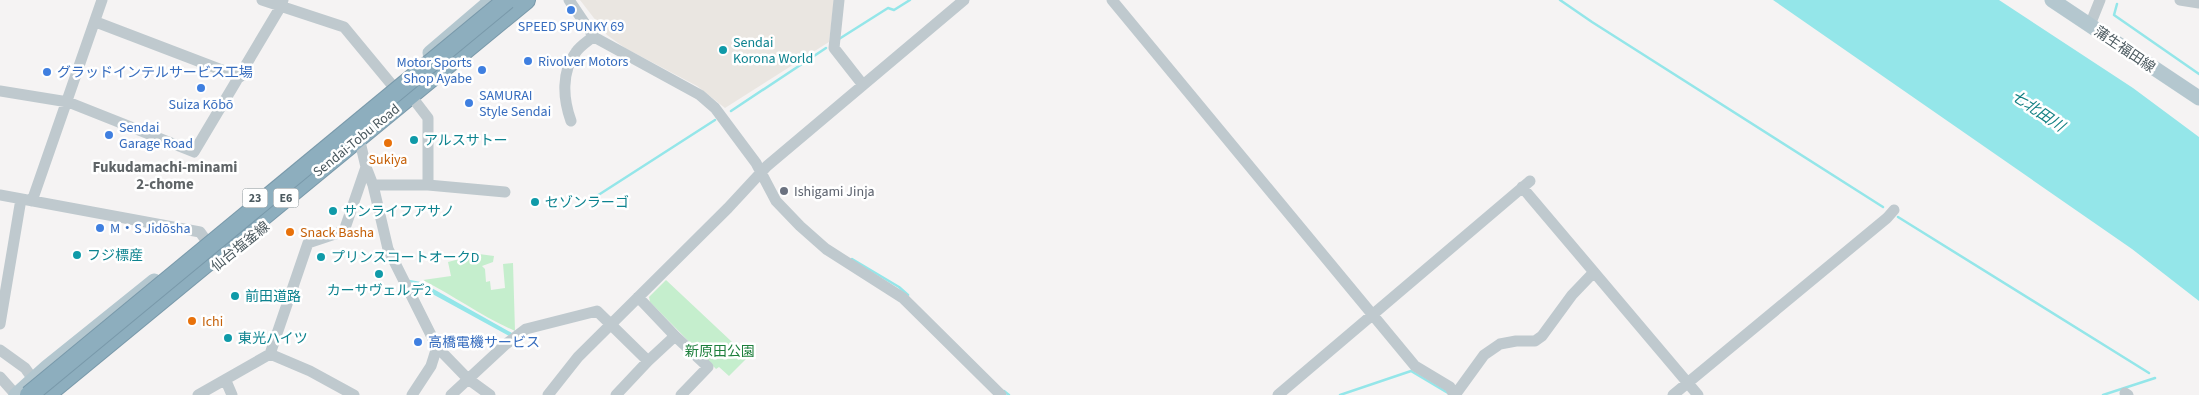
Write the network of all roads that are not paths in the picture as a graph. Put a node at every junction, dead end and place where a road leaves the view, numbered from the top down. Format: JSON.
{"nodes":[{"id":1,"x":102,"y":0,"type":"edge"},
{"id":2,"x":262,"y":0,"type":"edge"},
{"id":3,"x":492,"y":0,"type":"edge"},
{"id":4,"x":507,"y":0,"type":"edge"},
{"id":5,"x":526,"y":0,"type":"edge"},
{"id":6,"x":537,"y":0,"type":"edge"},
{"id":7,"x":569,"y":0,"type":"edge"},
{"id":8,"x":839,"y":0,"type":"edge"},
{"id":9,"x":964,"y":0,"type":"edge"},
{"id":10,"x":1112,"y":0,"type":"edge"},
{"id":11,"x":2052,"y":0,"type":"edge"},
{"id":12,"x":2100,"y":0,"type":"edge"},
{"id":13,"x":2180,"y":0,"type":"edge"},
{"id":14,"x":282,"y":3,"type":"edge"},
{"id":15,"x":2199,"y":3,"type":"edge"},
{"id":16,"x":96,"y":22,"type":"junction"},
{"id":17,"x":2090,"y":25,"type":"junction"},
{"id":18,"x":594,"y":36,"type":"junction"},
{"id":19,"x":240,"y":77,"type":"junction"},
{"id":20,"x":392,"y":85,"type":"junction"},
{"id":21,"x":863,"y":85,"type":"junction"},
{"id":22,"x":0,"y":91,"type":"edge"},
{"id":23,"x":2199,"y":98,"type":"edge"},
{"id":24,"x":415,"y":101,"type":"junction"},
{"id":25,"x":68,"y":102,"type":"junction"},
{"id":26,"x":571,"y":121,"type":"dead end"},
{"id":27,"x":361,"y":146,"type":"junction"},
{"id":28,"x":366,"y":167,"type":"junction"},
{"id":29,"x":761,"y":172,"type":"junction"},
{"id":30,"x":373,"y":185,"type":"junction"},
{"id":31,"x":428,"y":185,"type":"junction"},
{"id":32,"x":505,"y":192,"type":"dead end"},
{"id":33,"x":0,"y":195,"type":"edge"},
{"id":34,"x":27,"y":200,"type":"junction"},
{"id":35,"x":1894,"y":210,"type":"dead end"},
{"id":36,"x":205,"y":239,"type":"junction"},
{"id":37,"x":1594,"y":272,"type":"junction"},
{"id":38,"x":638,"y":297,"type":"junction"},
{"id":39,"x":1372,"y":314,"type":"junction"},
{"id":40,"x":0,"y":324,"type":"edge"},
{"id":41,"x":611,"y":325,"type":"junction"},
{"id":42,"x":675,"y":336,"type":"junction"},
{"id":43,"x":437,"y":347,"type":"junction"},
{"id":44,"x":0,"y":350,"type":"edge"},
{"id":45,"x":270,"y":354,"type":"junction"},
{"id":46,"x":648,"y":361,"type":"junction"},
{"id":47,"x":0,"y":377,"type":"edge"},
{"id":48,"x":468,"y":379,"type":"junction"},
{"id":49,"x":226,"y":381,"type":"junction"},
{"id":50,"x":1687,"y":382,"type":"junction"},
{"id":51,"x":31,"y":387,"type":"edge"},
{"id":52,"x":1282,"y":393,"type":"edge"},
{"id":53,"x":16,"y":395,"type":"edge"},
{"id":54,"x":33,"y":395,"type":"edge"},
{"id":55,"x":46,"y":395,"type":"edge"},
{"id":56,"x":58,"y":395,"type":"edge"},
{"id":57,"x":198,"y":395,"type":"edge"},
{"id":58,"x":232,"y":395,"type":"edge"},
{"id":59,"x":354,"y":395,"type":"edge"},
{"id":60,"x":412,"y":395,"type":"edge"},
{"id":61,"x":451,"y":395,"type":"edge"},
{"id":62,"x":490,"y":395,"type":"edge"},
{"id":63,"x":548,"y":395,"type":"edge"},
{"id":64,"x":616,"y":395,"type":"edge"},
{"id":65,"x":681,"y":395,"type":"edge"},
{"id":66,"x":1001,"y":395,"type":"edge"},
{"id":67,"x":1455,"y":395,"type":"edge"},
{"id":68,"x":1673,"y":395,"type":"edge"},
{"id":69,"x":1698,"y":395,"type":"edge"}],
"edges":[{"from":1,"to":16,"type":"street"},
{"from":2,"to":14,"type":"street"},
{"from":3,"to":20,"type":"main road","name":"仙台塩釜線","number":"23"},
{"from":4,"to":51,"type":"highway","name":"Sendai-Tobu Road","number":"E6","bridge":true},
{"from":5,"to":55,"type":"highway","name":"Sendai-Tobu Road","number":"E6"},
{"from":6,"to":24,"type":"main road","name":"仙台塩釜線","number":"23"},
{"from":7,"to":18,"type":"street"},
{"from":8,"to":21,"type":"street"},
{"from":9,"to":21,"type":"street"},
{"from":10,"to":39,"type":"street"},
{"from":11,"to":17,"type":"main road","name":"蒲生福田線"},
{"from":12,"to":17,"type":"street"},
{"from":13,"to":15,"type":"street"},
{"from":14,"to":19,"type":"street"},
{"from":14,"to":20,"type":"street"},
{"from":16,"to":19,"type":"street"},
{"from":16,"to":25,"type":"street"},
{"from":17,"to":23,"type":"main road","name":"蒲生福田線"},
{"from":18,"to":26,"type":"street"},
{"from":18,"to":29,"type":"street"},
{"from":19,"to":25,"type":"street"},
{"from":20,"to":36,"type":"main road","name":"仙台塩釜線","number":"23"},
{"from":21,"to":29,"type":"street"},
{"from":22,"to":25,"type":"street"},
{"from":24,"to":27,"type":"main road","name":"仙台塩釜線","number":"23"},
{"from":24,"to":31,"type":"street"},
{"from":25,"to":34,"type":"street"},
{"from":27,"to":28,"type":"street"},
{"from":27,"to":56,"type":"main road","name":"仙台塩釜線","number":"23"},
{"from":28,"to":30,"type":"street"},
{"from":28,"to":45,"type":"street"},
{"from":29,"to":38,"type":"street"},
{"from":29,"to":66,"type":"street"},
{"from":30,"to":31,"type":"street"},
{"from":30,"to":43,"type":"street"},
{"from":31,"to":32,"type":"street"},
{"from":33,"to":34,"type":"street"},
{"from":34,"to":36,"type":"street"},
{"from":34,"to":40,"type":"street"},
{"from":35,"to":50,"type":"street"},
{"from":36,"to":51,"type":"main road","name":"仙台塩釜線","number":"23"},
{"from":37,"to":39,"type":"street"},
{"from":37,"to":50,"type":"street"},
{"from":37,"to":67,"type":"street"},
{"from":38,"to":41,"type":"street"},
{"from":38,"to":42,"type":"street"},
{"from":39,"to":52,"type":"street"},
{"from":39,"to":67,"type":"street"},
{"from":41,"to":46,"type":"street"},
{"from":41,"to":48,"type":"street"},
{"from":41,"to":63,"type":"street"},
{"from":42,"to":46,"type":"street"},
{"from":42,"to":65,"type":"street"},
{"from":43,"to":48,"type":"street"},
{"from":43,"to":60,"type":"street"},
{"from":44,"to":51,"type":"street"},
{"from":45,"to":49,"type":"street"},
{"from":45,"to":59,"type":"street"},
{"from":46,"to":64,"type":"street"},
{"from":47,"to":53,"type":"street"},
{"from":48,"to":61,"type":"street"},
{"from":48,"to":62,"type":"street"},
{"from":49,"to":57,"type":"street"},
{"from":49,"to":58,"type":"street"},
{"from":50,"to":68,"type":"street"},
{"from":50,"to":69,"type":"street"},
{"from":51,"to":53,"type":"main road","name":"仙台塩釜線","number":"23"},
{"from":51,"to":54,"type":"street"}]}
